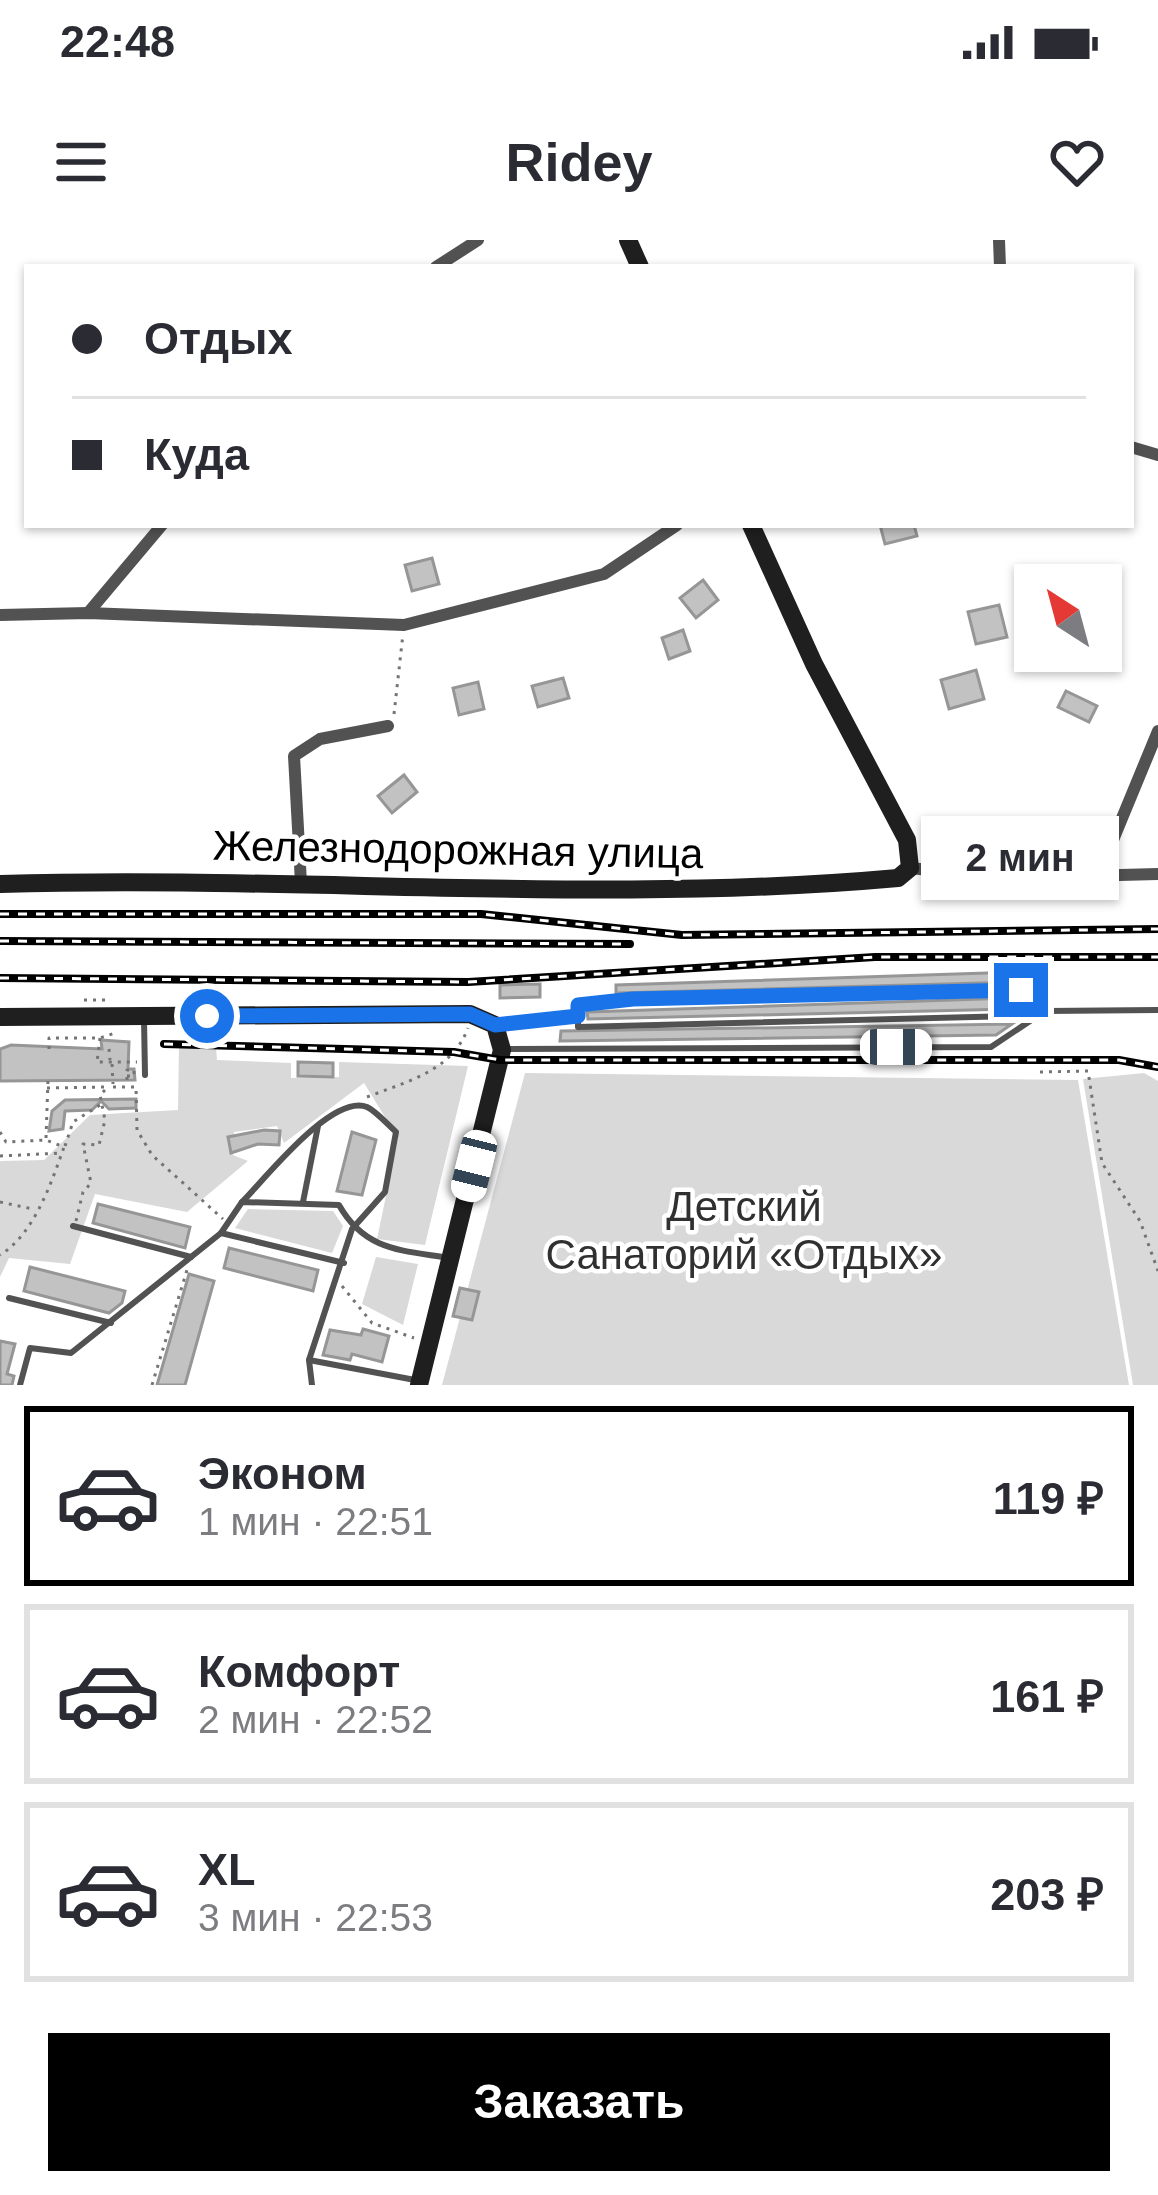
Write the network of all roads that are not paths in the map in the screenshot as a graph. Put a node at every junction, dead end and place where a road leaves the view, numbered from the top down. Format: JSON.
{"nodes":[{"id":1,"x":478,"y":240,"type":"edge"},
{"id":2,"x":441,"y":264,"type":"edge"},
{"id":3,"x":159,"y":528,"type":"edge"},
{"id":4,"x":673,"y":528,"type":"edge"},
{"id":5,"x":752,"y":528,"type":"edge"},
{"id":6,"x":88,"y":613,"type":"junction"},
{"id":7,"x":0,"y":615,"type":"edge"},
{"id":8,"x":388,"y":726,"type":"road end"},
{"id":9,"x":1158,"y":731,"type":"edge"},
{"id":10,"x":910,"y":868,"type":"junction"},
{"id":11,"x":1099,"y":874,"type":"junction"},
{"id":12,"x":1158,"y":874,"type":"edge"},
{"id":13,"x":301,"y":883,"type":"junction"},
{"id":14,"x":0,"y":884,"type":"edge"},
{"id":15,"x":1158,"y":1010,"type":"edge"},
{"id":16,"x":578,"y":1016,"type":"junction"},
{"id":17,"x":0,"y":1017,"type":"edge"},
{"id":18,"x":482,"y":1019,"type":"junction"},
{"id":19,"x":144,"y":1023,"type":"junction"},
{"id":20,"x":502,"y":1049,"type":"junction"},
{"id":21,"x":145,"y":1075,"type":"dead end"},
{"id":22,"x":319,"y":1123,"type":"junction"},
{"id":23,"x":242,"y":1202,"type":"junction"},
{"id":24,"x":303,"y":1203,"type":"junction"},
{"id":25,"x":74,"y":1226,"type":"road end"},
{"id":26,"x":352,"y":1229,"type":"junction"},
{"id":27,"x":221,"y":1233,"type":"junction"},
{"id":28,"x":191,"y":1257,"type":"junction"},
{"id":29,"x":451,"y":1258,"type":"junction"},
{"id":30,"x":344,"y":1263,"type":"junction"},
{"id":31,"x":9,"y":1298,"type":"dead end"},
{"id":32,"x":111,"y":1323,"type":"junction"},
{"id":33,"x":308,"y":1360,"type":"junction"},
{"id":34,"x":419,"y":1383,"type":"edge"},
{"id":35,"x":20,"y":1385,"type":"edge"},
{"id":36,"x":312,"y":1385,"type":"edge"}],
"edges":[{"from":1,"to":2,"type":"street"},
{"from":3,"to":6,"type":"street"},
{"from":4,"to":6,"type":"street"},
{"from":5,"to":10,"type":"street"},
{"from":6,"to":7,"type":"street"},
{"from":8,"to":13,"type":"street"},
{"from":9,"to":11,"type":"street"},
{"from":10,"to":11,"type":"street"},
{"from":10,"to":13,"type":"street","name":"Железнодорожная улица"},
{"from":11,"to":12,"type":"street"},
{"from":13,"to":14,"type":"street","name":"Железнодорожная улица"},
{"from":15,"to":20,"type":"lane"},
{"from":16,"to":16,"type":"lane"},
{"from":16,"to":18,"type":"lane"},
{"from":17,"to":19,"type":"street"},
{"from":18,"to":19,"type":"street"},
{"from":18,"to":20,"type":"street"},
{"from":19,"to":21,"type":"lane"},
{"from":20,"to":29,"type":"street"},
{"from":22,"to":23,"type":"lane"},
{"from":22,"to":24,"type":"lane"},
{"from":22,"to":26,"type":"lane"},
{"from":23,"to":24,"type":"lane"},
{"from":23,"to":27,"type":"lane"},
{"from":24,"to":26,"type":"lane"},
{"from":25,"to":28,"type":"lane"},
{"from":26,"to":29,"type":"lane"},
{"from":26,"to":30,"type":"lane"},
{"from":27,"to":28,"type":"lane"},
{"from":27,"to":30,"type":"lane"},
{"from":28,"to":32,"type":"lane"},
{"from":29,"to":34,"type":"street"},
{"from":30,"to":33,"type":"lane"},
{"from":31,"to":32,"type":"lane"},
{"from":32,"to":35,"type":"lane"},
{"from":33,"to":34,"type":"lane"},
{"from":33,"to":36,"type":"lane"}]}
